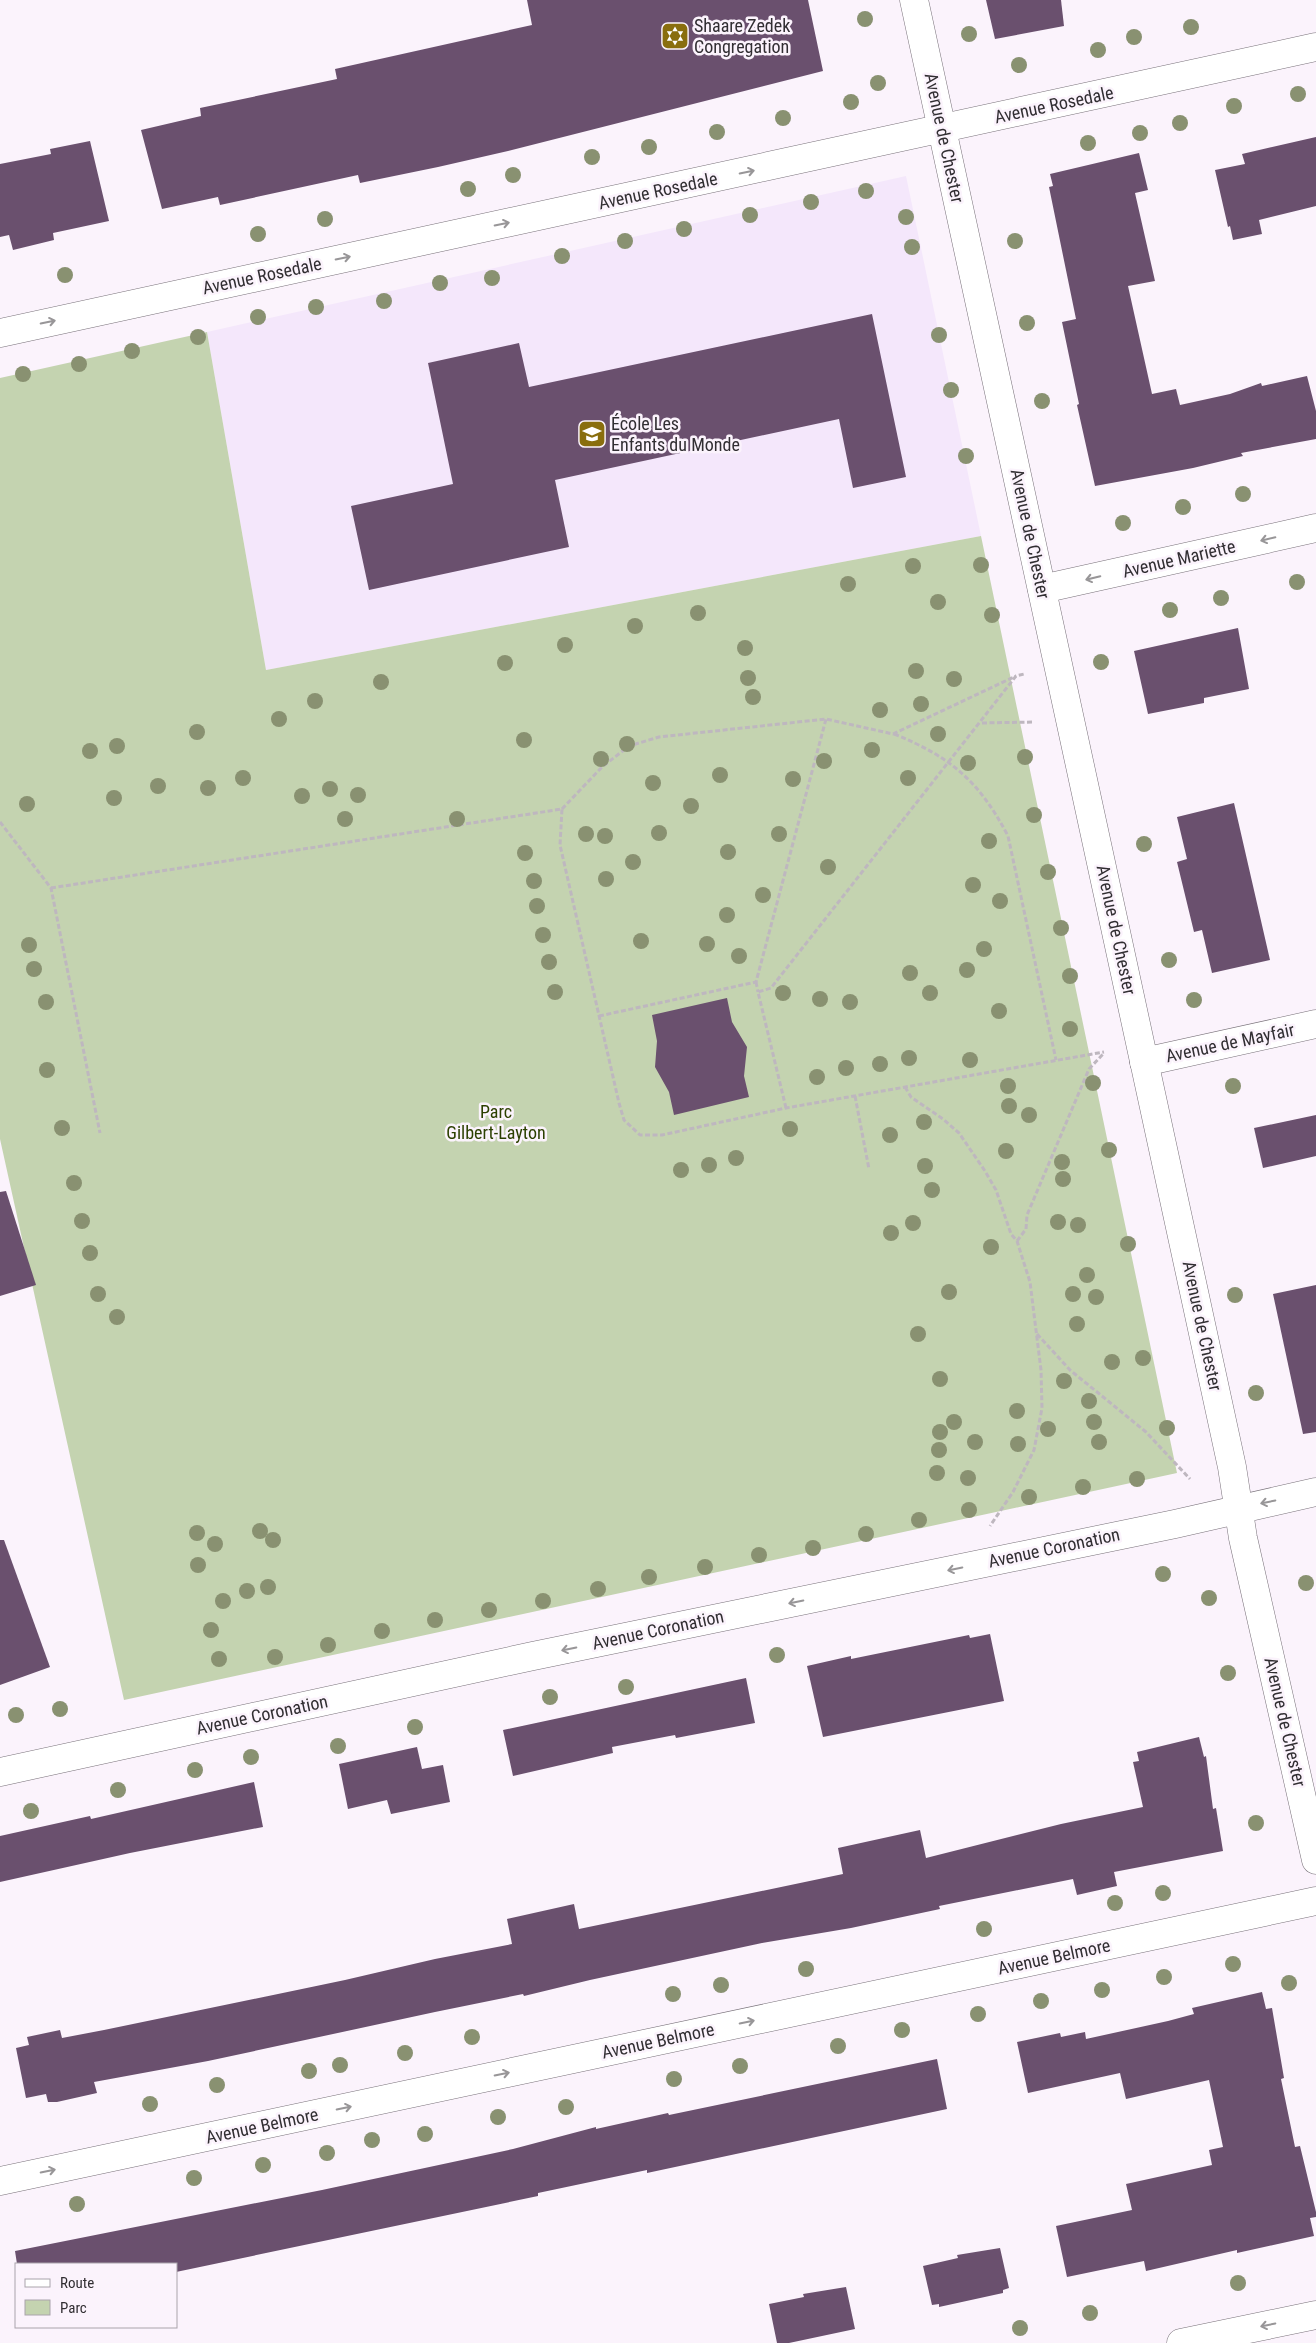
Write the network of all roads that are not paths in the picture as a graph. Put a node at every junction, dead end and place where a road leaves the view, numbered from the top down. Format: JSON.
{"nodes":[{"id":1,"x":914,"y":0,"type":"edge"},
{"id":2,"x":1316,"y":47,"type":"edge"},
{"id":3,"x":942,"y":130,"type":"junction"},
{"id":4,"x":0,"y":333,"type":"edge"},
{"id":5,"x":1316,"y":528,"type":"edge"},
{"id":6,"x":1042,"y":589,"type":"junction"},
{"id":7,"x":1316,"y":1024,"type":"edge"},
{"id":8,"x":1144,"y":1062,"type":"junction"},
{"id":9,"x":1316,"y":1492,"type":"edge"},
{"id":10,"x":1238,"y":1508,"type":"junction"},
{"id":11,"x":0,"y":1772,"type":"edge"},
{"id":12,"x":1316,"y":1860,"type":"edge"},
{"id":13,"x":1316,"y":1901,"type":"edge"},
{"id":14,"x":0,"y":2181,"type":"edge"},
{"id":15,"x":1316,"y":2315,"type":"edge"},
{"id":16,"x":1182,"y":2343,"type":"edge"}],
"edges":[{"from":1,"to":3,"type":"street","name":"Avenue de Chester"},
{"from":2,"to":3,"type":"street","name":"Avenue Rosedale"},
{"from":4,"to":3,"type":"street","name":"Avenue Rosedale","one_way":true},
{"from":3,"to":6,"type":"street","name":"Avenue de Chester"},
{"from":5,"to":6,"type":"street","name":"Avenue Mariette","one_way":true},
{"from":6,"to":8,"type":"street","name":"Avenue de Chester"},
{"from":7,"to":8,"type":"street","name":"Avenue de Mayfair"},
{"from":8,"to":10,"type":"street","name":"Avenue de Chester"},
{"from":9,"to":10,"type":"street","name":"Avenue Coronation","one_way":true},
{"from":10,"to":11,"type":"street","name":"Avenue Coronation","one_way":true},
{"from":10,"to":12,"type":"street","name":"Avenue de Chester"},
{"from":14,"to":13,"type":"street","name":"Avenue Belmore","one_way":true},
{"from":15,"to":16,"type":"street","one_way":true}]}
